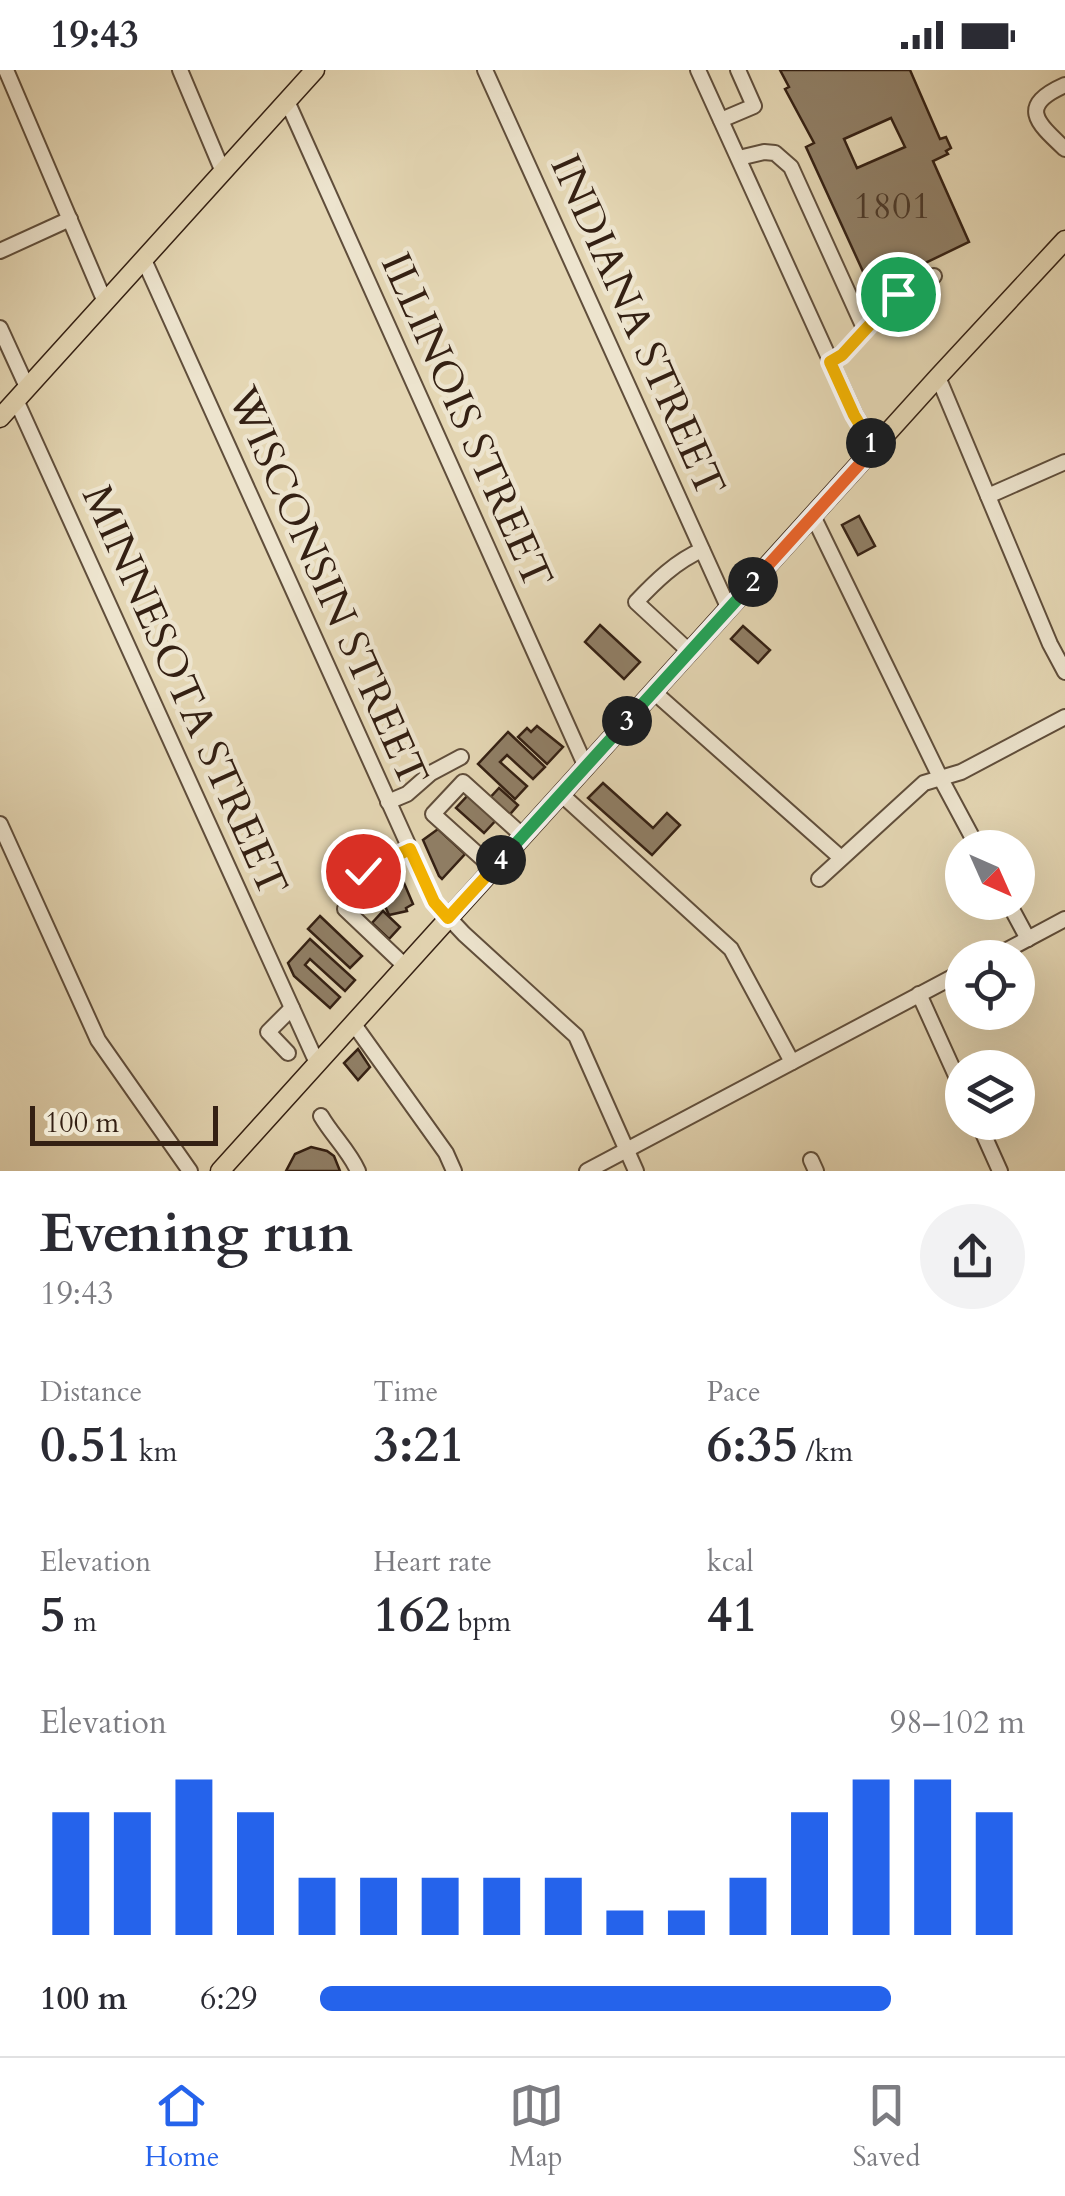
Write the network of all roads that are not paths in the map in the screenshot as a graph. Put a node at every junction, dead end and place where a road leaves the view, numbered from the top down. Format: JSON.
{"nodes":[{"id":1,"x":6,"y":70,"type":"edge"},
{"id":2,"x":180,"y":70,"type":"edge"},
{"id":3,"x":486,"y":70,"type":"edge"},
{"id":4,"x":698,"y":70,"type":"edge"},
{"id":5,"x":738,"y":70,"type":"edge"},
{"id":6,"x":310,"y":72,"type":"edge"},
{"id":7,"x":1065,"y":84,"type":"edge"},
{"id":8,"x":287,"y":101,"type":"junction"},
{"id":9,"x":721,"y":120,"type":"junction"},
{"id":10,"x":1065,"y":149,"type":"edge"},
{"id":11,"x":739,"y":158,"type":"junction"},
{"id":12,"x":223,"y":172,"type":"junction"},
{"id":13,"x":70,"y":219,"type":"junction"},
{"id":14,"x":1065,"y":240,"type":"edge"},
{"id":15,"x":0,"y":252,"type":"edge"},
{"id":16,"x":144,"y":260,"type":"junction"},
{"id":17,"x":934,"y":276,"type":"dead end"},
{"id":18,"x":105,"y":302,"type":"junction"},
{"id":19,"x":0,"y":328,"type":"edge"},
{"id":20,"x":865,"y":330,"type":"junction"},
{"id":21,"x":830,"y":362,"type":"junction"},
{"id":22,"x":938,"y":377,"type":"junction"},
{"id":23,"x":22,"y":394,"type":"junction"},
{"id":24,"x":0,"y":418,"type":"edge"},
{"id":25,"x":875,"y":447,"type":"junction"},
{"id":26,"x":1065,"y":462,"type":"edge"},
{"id":27,"x":988,"y":496,"type":"junction"},
{"id":28,"x":813,"y":516,"type":"junction"},
{"id":29,"x":702,"y":550,"type":"junction"},
{"id":30,"x":729,"y":608,"type":"junction"},
{"id":31,"x":690,"y":652,"type":"junction"},
{"id":32,"x":1065,"y":672,"type":"edge"},
{"id":33,"x":654,"y":692,"type":"junction"},
{"id":34,"x":1065,"y":717,"type":"edge"},
{"id":35,"x":461,"y":757,"type":"dead end"},
{"id":36,"x":586,"y":766,"type":"junction"},
{"id":37,"x":941,"y":779,"type":"junction"},
{"id":38,"x":561,"y":794,"type":"junction"},
{"id":39,"x":388,"y":802,"type":"junction"},
{"id":40,"x":0,"y":824,"type":"edge"},
{"id":41,"x":968,"y":830,"type":"edge"},
{"id":42,"x":523,"y":836,"type":"junction"},
{"id":43,"x":410,"y":849,"type":"junction"},
{"id":44,"x":841,"y":858,"type":"junction"},
{"id":45,"x":493,"y":868,"type":"junction"},
{"id":46,"x":363,"y":871,"type":"dead end"},
{"id":47,"x":819,"y":878,"type":"dead end"},
{"id":48,"x":345,"y":909,"type":"dead end"},
{"id":49,"x":448,"y":918,"type":"junction"},
{"id":50,"x":1018,"y":920,"type":"edge"},
{"id":51,"x":1065,"y":920,"type":"edge"},
{"id":52,"x":1028,"y":939,"type":"joint"},
{"id":53,"x":405,"y":966,"type":"junction"},
{"id":54,"x":945,"y":981,"type":"edge"},
{"id":55,"x":919,"y":994,"type":"junction"},
{"id":56,"x":292,"y":1008,"type":"junction"},
{"id":57,"x":353,"y":1023,"type":"junction"},
{"id":58,"x":945,"y":1051,"type":"edge"},
{"id":59,"x":288,"y":1052,"type":"dead end"},
{"id":60,"x":792,"y":1062,"type":"junction"},
{"id":61,"x":317,"y":1063,"type":"junction"},
{"id":62,"x":322,"y":1116,"type":"dead end"},
{"id":63,"x":986,"y":1140,"type":"edge"},
{"id":64,"x":626,"y":1150,"type":"junction"},
{"id":65,"x":190,"y":1171,"type":"edge"},
{"id":66,"x":220,"y":1171,"type":"edge"},
{"id":67,"x":358,"y":1171,"type":"edge"},
{"id":68,"x":454,"y":1171,"type":"edge"},
{"id":69,"x":587,"y":1171,"type":"edge"},
{"id":70,"x":636,"y":1171,"type":"edge"},
{"id":71,"x":1000,"y":1171,"type":"edge"}],
"edges":[{"from":1,"to":13,"type":"street"},
{"from":2,"to":12,"type":"street"},
{"from":3,"to":29,"type":"street","name":"INDIANA STREET"},
{"from":4,"to":9,"type":"street"},
{"from":5,"to":9,"type":"street"},
{"from":6,"to":8,"type":"main road"},
{"from":7,"to":10,"type":"street"},
{"from":8,"to":12,"type":"main road"},
{"from":8,"to":36,"type":"street","name":"ILLINOIS STREET"},
{"from":9,"to":11,"type":"street"},
{"from":11,"to":20,"type":"street"},
{"from":11,"to":21,"type":"street"},
{"from":12,"to":16,"type":"main road"},
{"from":13,"to":15,"type":"street"},
{"from":13,"to":18,"type":"street"},
{"from":14,"to":22,"type":"main road"},
{"from":16,"to":18,"type":"main road"},
{"from":16,"to":39,"type":"street","name":"WISCONSIN STREET"},
{"from":17,"to":20,"type":"street"},
{"from":18,"to":23,"type":"main road"},
{"from":19,"to":23,"type":"street","name":"MINNESOTA STREET"},
{"from":20,"to":21,"type":"street"},
{"from":21,"to":25,"type":"street"},
{"from":22,"to":25,"type":"main road"},
{"from":22,"to":27,"type":"street"},
{"from":23,"to":24,"type":"main road"},
{"from":23,"to":56,"type":"street","name":"MINNESOTA STREET"},
{"from":25,"to":28,"type":"main road"},
{"from":26,"to":27,"type":"street"},
{"from":27,"to":32,"type":"street"},
{"from":28,"to":30,"type":"main road"},
{"from":28,"to":37,"type":"street"},
{"from":29,"to":30,"type":"street","name":"INDIANA STREET"},
{"from":29,"to":31,"type":"street"},
{"from":30,"to":31,"type":"main road"},
{"from":31,"to":33,"type":"main road"},
{"from":33,"to":36,"type":"main road"},
{"from":33,"to":44,"type":"street"},
{"from":34,"to":37,"type":"street"},
{"from":35,"to":39,"type":"street"},
{"from":36,"to":38,"type":"main road"},
{"from":37,"to":41,"type":"street"},
{"from":37,"to":44,"type":"street"},
{"from":38,"to":42,"type":"main road"},
{"from":38,"to":60,"type":"street"},
{"from":39,"to":43,"type":"street","name":"WISCONSIN STREET"},
{"from":40,"to":65,"type":"street"},
{"from":42,"to":45,"type":"main road"},
{"from":42,"to":45,"type":"street"},
{"from":43,"to":46,"type":"street"},
{"from":43,"to":49,"type":"street","name":"WISCONSIN STREET"},
{"from":44,"to":47,"type":"street"},
{"from":45,"to":49,"type":"main road"},
{"from":48,"to":53,"type":"street"},
{"from":49,"to":53,"type":"main road"},
{"from":49,"to":64,"type":"street","name":"WISCONSIN STREET"},
{"from":50,"to":52,"type":"street"},
{"from":51,"to":52,"type":"street"},
{"from":53,"to":57,"type":"main road"},
{"from":54,"to":55,"type":"street"},
{"from":55,"to":58,"type":"street"},
{"from":55,"to":60,"type":"street"},
{"from":56,"to":59,"type":"street"},
{"from":56,"to":61,"type":"street","name":"MINNESOTA STREET"},
{"from":57,"to":61,"type":"main road"},
{"from":57,"to":68,"type":"street"},
{"from":60,"to":64,"type":"street"},
{"from":61,"to":66,"type":"main road"},
{"from":62,"to":67,"type":"street"},
{"from":63,"to":71,"type":"street"},
{"from":64,"to":69,"type":"street"},
{"from":64,"to":70,"type":"street","name":"WISCONSIN STREET"}]}
